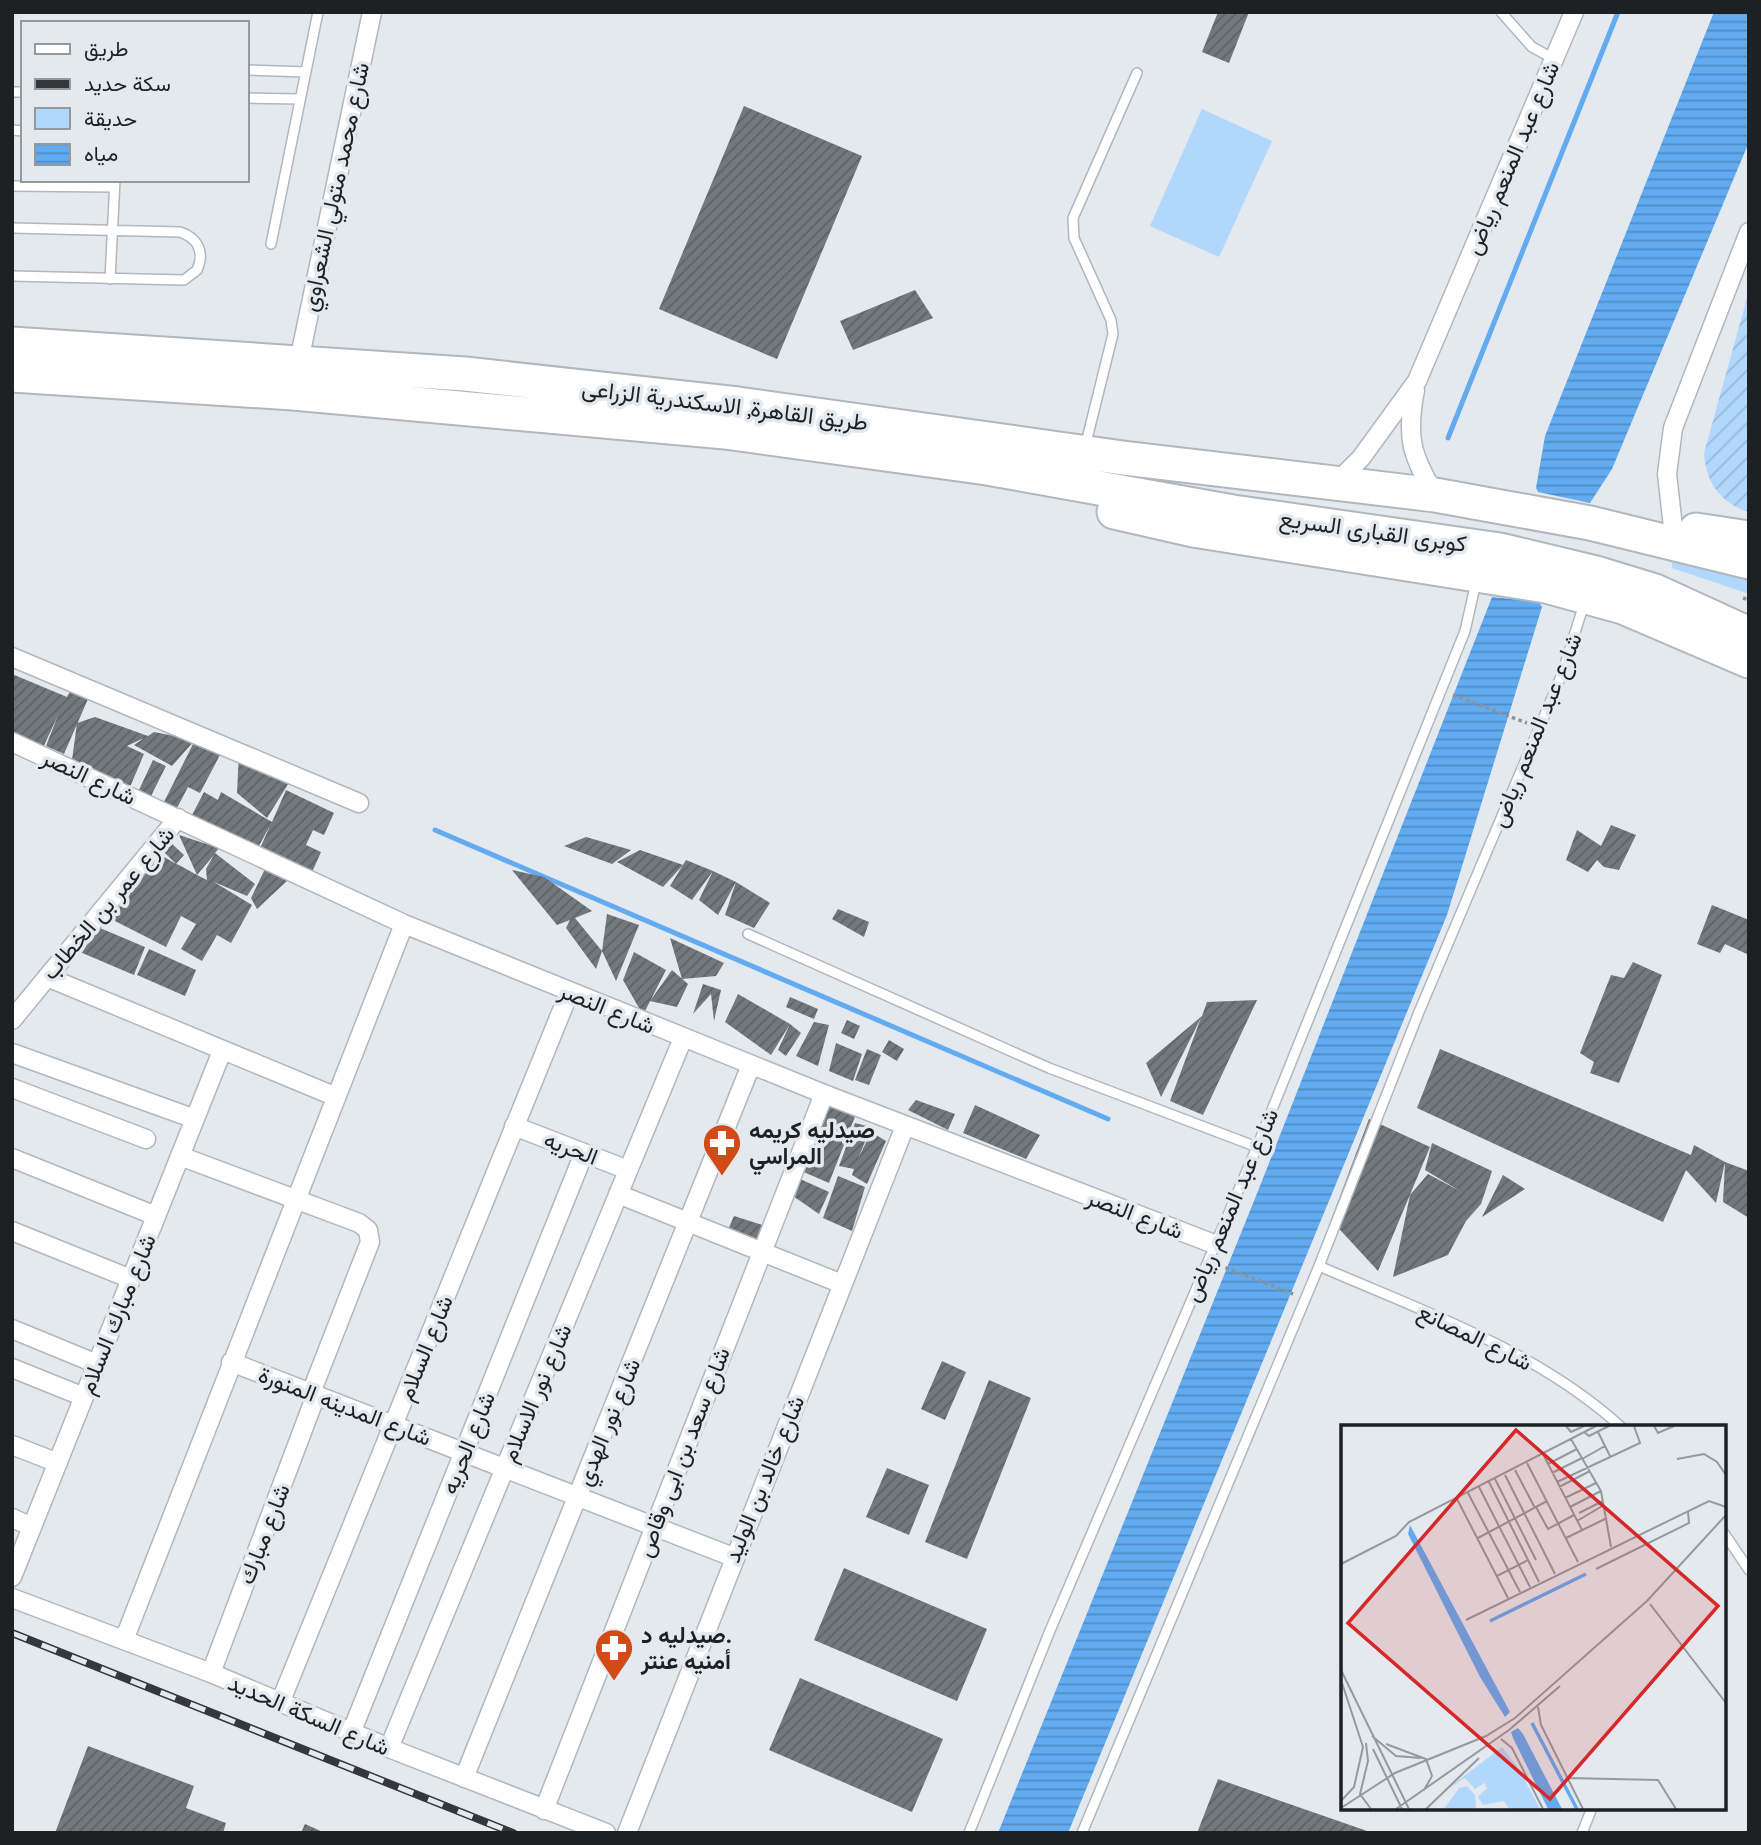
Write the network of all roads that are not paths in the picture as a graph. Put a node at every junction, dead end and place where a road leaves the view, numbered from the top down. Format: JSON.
{"nodes":[{"id":1,"x":318,"y":12,"type":"edge"},
{"id":2,"x":372,"y":12,"type":"edge"},
{"id":3,"x":1501,"y":12,"type":"edge"},
{"id":4,"x":1574,"y":12,"type":"edge"},
{"id":5,"x":1554,"y":59,"type":"junction"},
{"id":6,"x":248,"y":70,"type":"edge"},
{"id":7,"x":306,"y":72,"type":"junction"},
{"id":8,"x":1137,"y":74,"type":"dead end"},
{"id":9,"x":248,"y":98,"type":"edge"},
{"id":10,"x":300,"y":99,"type":"junction"},
{"id":11,"x":115,"y":184,"type":"edge"},
{"id":12,"x":12,"y":186,"type":"edge"},
{"id":13,"x":12,"y":228,"type":"edge"},
{"id":14,"x":113,"y":230,"type":"junction"},
{"id":15,"x":1749,"y":233,"type":"edge"},
{"id":16,"x":271,"y":244,"type":"dead end"},
{"id":17,"x":12,"y":276,"type":"edge"},
{"id":18,"x":110,"y":279,"type":"junction"},
{"id":19,"x":12,"y":344,"type":"edge"},
{"id":20,"x":299,"y":361,"type":"junction"},
{"id":21,"x":12,"y":375,"type":"edge"},
{"id":22,"x":1417,"y":381,"type":"junction"},
{"id":23,"x":1083,"y":452,"type":"junction"},
{"id":24,"x":987,"y":468,"type":"junction"},
{"id":25,"x":1335,"y":484,"type":"junction"},
{"id":26,"x":1434,"y":495,"type":"junction"},
{"id":27,"x":1590,"y":523,"type":"junction"},
{"id":28,"x":1673,"y":527,"type":"junction"},
{"id":29,"x":1749,"y":538,"type":"edge"},
{"id":30,"x":1749,"y":562,"type":"edge"},
{"id":31,"x":1477,"y":573,"type":"junction"},
{"id":32,"x":1590,"y":585,"type":"junction"},
{"id":33,"x":1749,"y":634,"type":"edge"},
{"id":34,"x":12,"y":657,"type":"edge"},
{"id":35,"x":1749,"y":661,"type":"edge"},
{"id":36,"x":12,"y":742,"type":"edge"},
{"id":37,"x":359,"y":803,"type":"dead end"},
{"id":38,"x":178,"y":818,"type":"junction"},
{"id":39,"x":404,"y":925,"type":"junction"},
{"id":40,"x":748,"y":934,"type":"dead end"},
{"id":41,"x":47,"y":977,"type":"junction"},
{"id":42,"x":569,"y":993,"type":"junction"},
{"id":43,"x":12,"y":1020,"type":"edge"},
{"id":44,"x":683,"y":1038,"type":"junction"},
{"id":45,"x":222,"y":1051,"type":"junction"},
{"id":46,"x":12,"y":1053,"type":"edge"},
{"id":47,"x":751,"y":1065,"type":"junction"},
{"id":48,"x":12,"y":1088,"type":"edge"},
{"id":49,"x":824,"y":1094,"type":"junction"},
{"id":50,"x":334,"y":1096,"type":"junction"},
{"id":51,"x":195,"y":1119,"type":"junction"},
{"id":52,"x":514,"y":1126,"type":"junction"},
{"id":53,"x":905,"y":1126,"type":"junction"},
{"id":54,"x":146,"y":1139,"type":"dead end"},
{"id":55,"x":1257,"y":1147,"type":"junction"},
{"id":56,"x":584,"y":1153,"type":"junction"},
{"id":57,"x":180,"y":1156,"type":"junction"},
{"id":58,"x":12,"y":1158,"type":"edge"},
{"id":59,"x":628,"y":1170,"type":"junction"},
{"id":60,"x":618,"y":1194,"type":"junction"},
{"id":61,"x":294,"y":1199,"type":"junction"},
{"id":62,"x":156,"y":1216,"type":"junction"},
{"id":63,"x":688,"y":1223,"type":"junction"},
{"id":64,"x":12,"y":1230,"type":"edge"},
{"id":65,"x":761,"y":1252,"type":"junction"},
{"id":66,"x":1210,"y":1252,"type":"junction"},
{"id":67,"x":1319,"y":1266,"type":"junction"},
{"id":68,"x":131,"y":1279,"type":"junction"},
{"id":69,"x":842,"y":1284,"type":"junction"},
{"id":70,"x":12,"y":1329,"type":"edge"},
{"id":71,"x":231,"y":1362,"type":"junction"},
{"id":72,"x":97,"y":1364,"type":"junction"},
{"id":73,"x":12,"y":1368,"type":"edge"},
{"id":74,"x":314,"y":1394,"type":"junction"},
{"id":75,"x":84,"y":1397,"type":"junction"},
{"id":76,"x":393,"y":1425,"type":"junction"},
{"id":77,"x":1618,"y":1425,"type":"edge"},
{"id":78,"x":12,"y":1445,"type":"edge"},
{"id":79,"x":464,"y":1453,"type":"junction"},
{"id":80,"x":58,"y":1463,"type":"junction"},
{"id":81,"x":504,"y":1468,"type":"junction"},
{"id":82,"x":578,"y":1497,"type":"junction"},
{"id":83,"x":12,"y":1518,"type":"edge"},
{"id":84,"x":32,"y":1527,"type":"junction"},
{"id":85,"x":654,"y":1527,"type":"junction"},
{"id":86,"x":1726,"y":1536,"type":"edge"},
{"id":87,"x":733,"y":1557,"type":"junction"},
{"id":88,"x":1749,"y":1570,"type":"edge"},
{"id":89,"x":12,"y":1577,"type":"edge"},
{"id":90,"x":12,"y":1598,"type":"edge"},
{"id":91,"x":124,"y":1640,"type":"junction"},
{"id":92,"x":211,"y":1673,"type":"junction"},
{"id":93,"x":280,"y":1703,"type":"junction"},
{"id":94,"x":351,"y":1733,"type":"junction"},
{"id":95,"x":388,"y":1748,"type":"junction"},
{"id":96,"x":464,"y":1778,"type":"junction"},
{"id":97,"x":544,"y":1810,"type":"junction"},
{"id":98,"x":1591,"y":1810,"type":"edge"},
{"id":99,"x":606,"y":1833,"type":"edge"},
{"id":100,"x":627,"y":1833,"type":"edge"},
{"id":101,"x":969,"y":1833,"type":"edge"},
{"id":102,"x":1082,"y":1833,"type":"edge"},
{"id":103,"x":1582,"y":1833,"type":"edge"}],
"edges":[{"from":1,"to":7,"type":"lane"},
{"from":2,"to":20,"type":"street","name":"شارع محمد متولي الشعراوي"},
{"from":3,"to":5,"type":"lane"},
{"from":4,"to":5,"type":"street","name":"شارع عبد المنعم رياض"},
{"from":5,"to":22,"type":"street","name":"شارع عبد المنعم رياض"},
{"from":6,"to":7,"type":"lane"},
{"from":7,"to":10,"type":"lane"},
{"from":8,"to":23,"type":"lane"},
{"from":9,"to":10,"type":"lane"},
{"from":10,"to":16,"type":"lane"},
{"from":11,"to":12,"type":"lane"},
{"from":11,"to":14,"type":"lane"},
{"from":13,"to":14,"type":"lane"},
{"from":14,"to":18,"type":"lane"},
{"from":14,"to":18,"type":"lane"},
{"from":15,"to":28,"type":"street"},
{"from":17,"to":18,"type":"lane"},
{"from":19,"to":20,"type":"highway","name":"طريق القاهرة, الاسكندرية الزراعى"},
{"from":20,"to":23,"type":"highway","name":"طريق القاهرة, الاسكندرية الزراعى"},
{"from":21,"to":24,"type":"highway","name":"طريق القاهرة, الاسكندرية الزراعى"},
{"from":22,"to":25,"type":"street","name":"شارع عبد المنعم رياض"},
{"from":22,"to":26,"type":"street","name":"شارع عبد المنعم رياض"},
{"from":23,"to":25,"type":"highway","name":"طريق القاهرة, الاسكندرية الزراعى"},
{"from":24,"to":31,"type":"highway"},
{"from":24,"to":32,"type":"highway","name":"كوبرى القبارى السريع"},
{"from":25,"to":26,"type":"highway","name":"طريق القاهرة, الاسكندرية الزراعى"},
{"from":26,"to":27,"type":"highway","name":"كوبرى القبارى السريع"},
{"from":27,"to":28,"type":"highway"},
{"from":27,"to":30,"type":"highway","name":"كوبرى القبارى السريع"},
{"from":28,"to":29,"type":"highway"},
{"from":31,"to":32,"type":"highway"},
{"from":31,"to":55,"type":"lane","name":"شارع عبد المنعم رياض"},
{"from":32,"to":33,"type":"highway","name":"كوبرى القبارى السريع"},
{"from":32,"to":35,"type":"highway"},
{"from":32,"to":67,"type":"lane","name":"شارع عبد المنعم رياض"},
{"from":34,"to":37,"type":"street"},
{"from":36,"to":38,"type":"street","name":"شارع النصر"},
{"from":38,"to":39,"type":"street","name":"شارع النصر"},
{"from":38,"to":41,"type":"street","name":"شارع عمر بن الخطاب"},
{"from":39,"to":42,"type":"street","name":"شارع النصر"},
{"from":39,"to":50,"type":"street"},
{"from":40,"to":55,"type":"lane"},
{"from":41,"to":43,"type":"street","name":"شارع عمر بن الخطاب"},
{"from":41,"to":45,"type":"street"},
{"from":42,"to":44,"type":"street","name":"شارع النصر"},
{"from":42,"to":52,"type":"street","name":"شارع السلام"},
{"from":44,"to":47,"type":"street","name":"شارع النصر"},
{"from":44,"to":59,"type":"street","name":"شارع نور الاسلام"},
{"from":45,"to":50,"type":"street"},
{"from":45,"to":51,"type":"street","name":"شارع مبارك السلام"},
{"from":46,"to":51,"type":"street"},
{"from":47,"to":49,"type":"street","name":"شارع النصر"},
{"from":47,"to":63,"type":"street","name":"شارع نور الهدي"},
{"from":48,"to":54,"type":"street"},
{"from":49,"to":53,"type":"street","name":"شارع النصر"},
{"from":49,"to":65,"type":"street","name":"شارع سعد بن ابى وقاص"},
{"from":50,"to":61,"type":"street"},
{"from":51,"to":57,"type":"street","name":"شارع مبارك السلام"},
{"from":52,"to":56,"type":"street","name":"الحريه"},
{"from":52,"to":76,"type":"street","name":"شارع السلام"},
{"from":53,"to":66,"type":"street","name":"شارع النصر"},
{"from":53,"to":69,"type":"street","name":"شارع خالد بن الوليد"},
{"from":55,"to":66,"type":"lane","name":"شارع عبد المنعم رياض"},
{"from":56,"to":59,"type":"street","name":"الحريه"},
{"from":56,"to":79,"type":"street","name":"شارع الحريه"},
{"from":57,"to":61,"type":"street"},
{"from":57,"to":62,"type":"street","name":"شارع مبارك السلام"},
{"from":58,"to":62,"type":"street"},
{"from":59,"to":60,"type":"street","name":"شارع نور الاسلام"},
{"from":60,"to":63,"type":"street"},
{"from":60,"to":81,"type":"street","name":"شارع نور الاسلام"},
{"from":61,"to":71,"type":"street"},
{"from":61,"to":74,"type":"street","name":"شارع مبارك"},
{"from":62,"to":68,"type":"street","name":"شارع مبارك السلام"},
{"from":63,"to":65,"type":"street"},
{"from":63,"to":82,"type":"street","name":"شارع نور الهدي"},
{"from":64,"to":68,"type":"street"},
{"from":65,"to":69,"type":"street"},
{"from":65,"to":85,"type":"street","name":"شارع سعد بن ابى وقاص"},
{"from":66,"to":101,"type":"lane","name":"شارع عبد المنعم رياض"},
{"from":67,"to":77,"type":"lane","name":"شارع المصانع"},
{"from":67,"to":102,"type":"lane","name":"شارع عبد المنعم رياض"},
{"from":68,"to":72,"type":"street","name":"شارع مبارك السلام"},
{"from":69,"to":87,"type":"street","name":"شارع خالد بن الوليد"},
{"from":70,"to":72,"type":"street"},
{"from":71,"to":74,"type":"street","name":"شارع المدينه المنورة"},
{"from":71,"to":91,"type":"street"},
{"from":72,"to":75,"type":"street","name":"شارع مبارك السلام"},
{"from":73,"to":75,"type":"street"},
{"from":74,"to":76,"type":"street","name":"شارع المدينه المنورة"},
{"from":74,"to":92,"type":"street","name":"شارع مبارك"},
{"from":75,"to":80,"type":"street","name":"شارع مبارك السلام"},
{"from":76,"to":79,"type":"street","name":"شارع المدينه المنورة"},
{"from":76,"to":93,"type":"street","name":"شارع السلام"},
{"from":78,"to":80,"type":"street"},
{"from":79,"to":81,"type":"street","name":"شارع المدينه المنورة"},
{"from":79,"to":94,"type":"street","name":"شارع الحريه"},
{"from":80,"to":84,"type":"street","name":"شارع مبارك السلام"},
{"from":81,"to":82,"type":"street","name":"شارع المدينه المنورة"},
{"from":81,"to":95,"type":"street","name":"شارع نور الاسلام"},
{"from":82,"to":85,"type":"street","name":"شارع المدينه المنورة"},
{"from":82,"to":96,"type":"street","name":"شارع نور الهدي"},
{"from":83,"to":84,"type":"street"},
{"from":84,"to":89,"type":"street","name":"شارع مبارك السلام"},
{"from":85,"to":87,"type":"street","name":"شارع المدينه المنورة"},
{"from":85,"to":97,"type":"street","name":"شارع سعد بن ابى وقاص"},
{"from":86,"to":88,"type":"lane"},
{"from":87,"to":100,"type":"street","name":"شارع خالد بن الوليد"},
{"from":90,"to":91,"type":"street","name":"شارع السكة الحديد"},
{"from":91,"to":92,"type":"street","name":"شارع السكة الحديد"},
{"from":92,"to":93,"type":"street","name":"شارع السكة الحديد"},
{"from":93,"to":94,"type":"street","name":"شارع السكة الحديد"},
{"from":94,"to":95,"type":"street","name":"شارع السكة الحديد"},
{"from":95,"to":96,"type":"street","name":"شارع السكة الحديد"},
{"from":96,"to":97,"type":"street","name":"شارع السكة الحديد"},
{"from":97,"to":99,"type":"street","name":"شارع السكة الحديد"},
{"from":98,"to":103,"type":"lane"}]}
